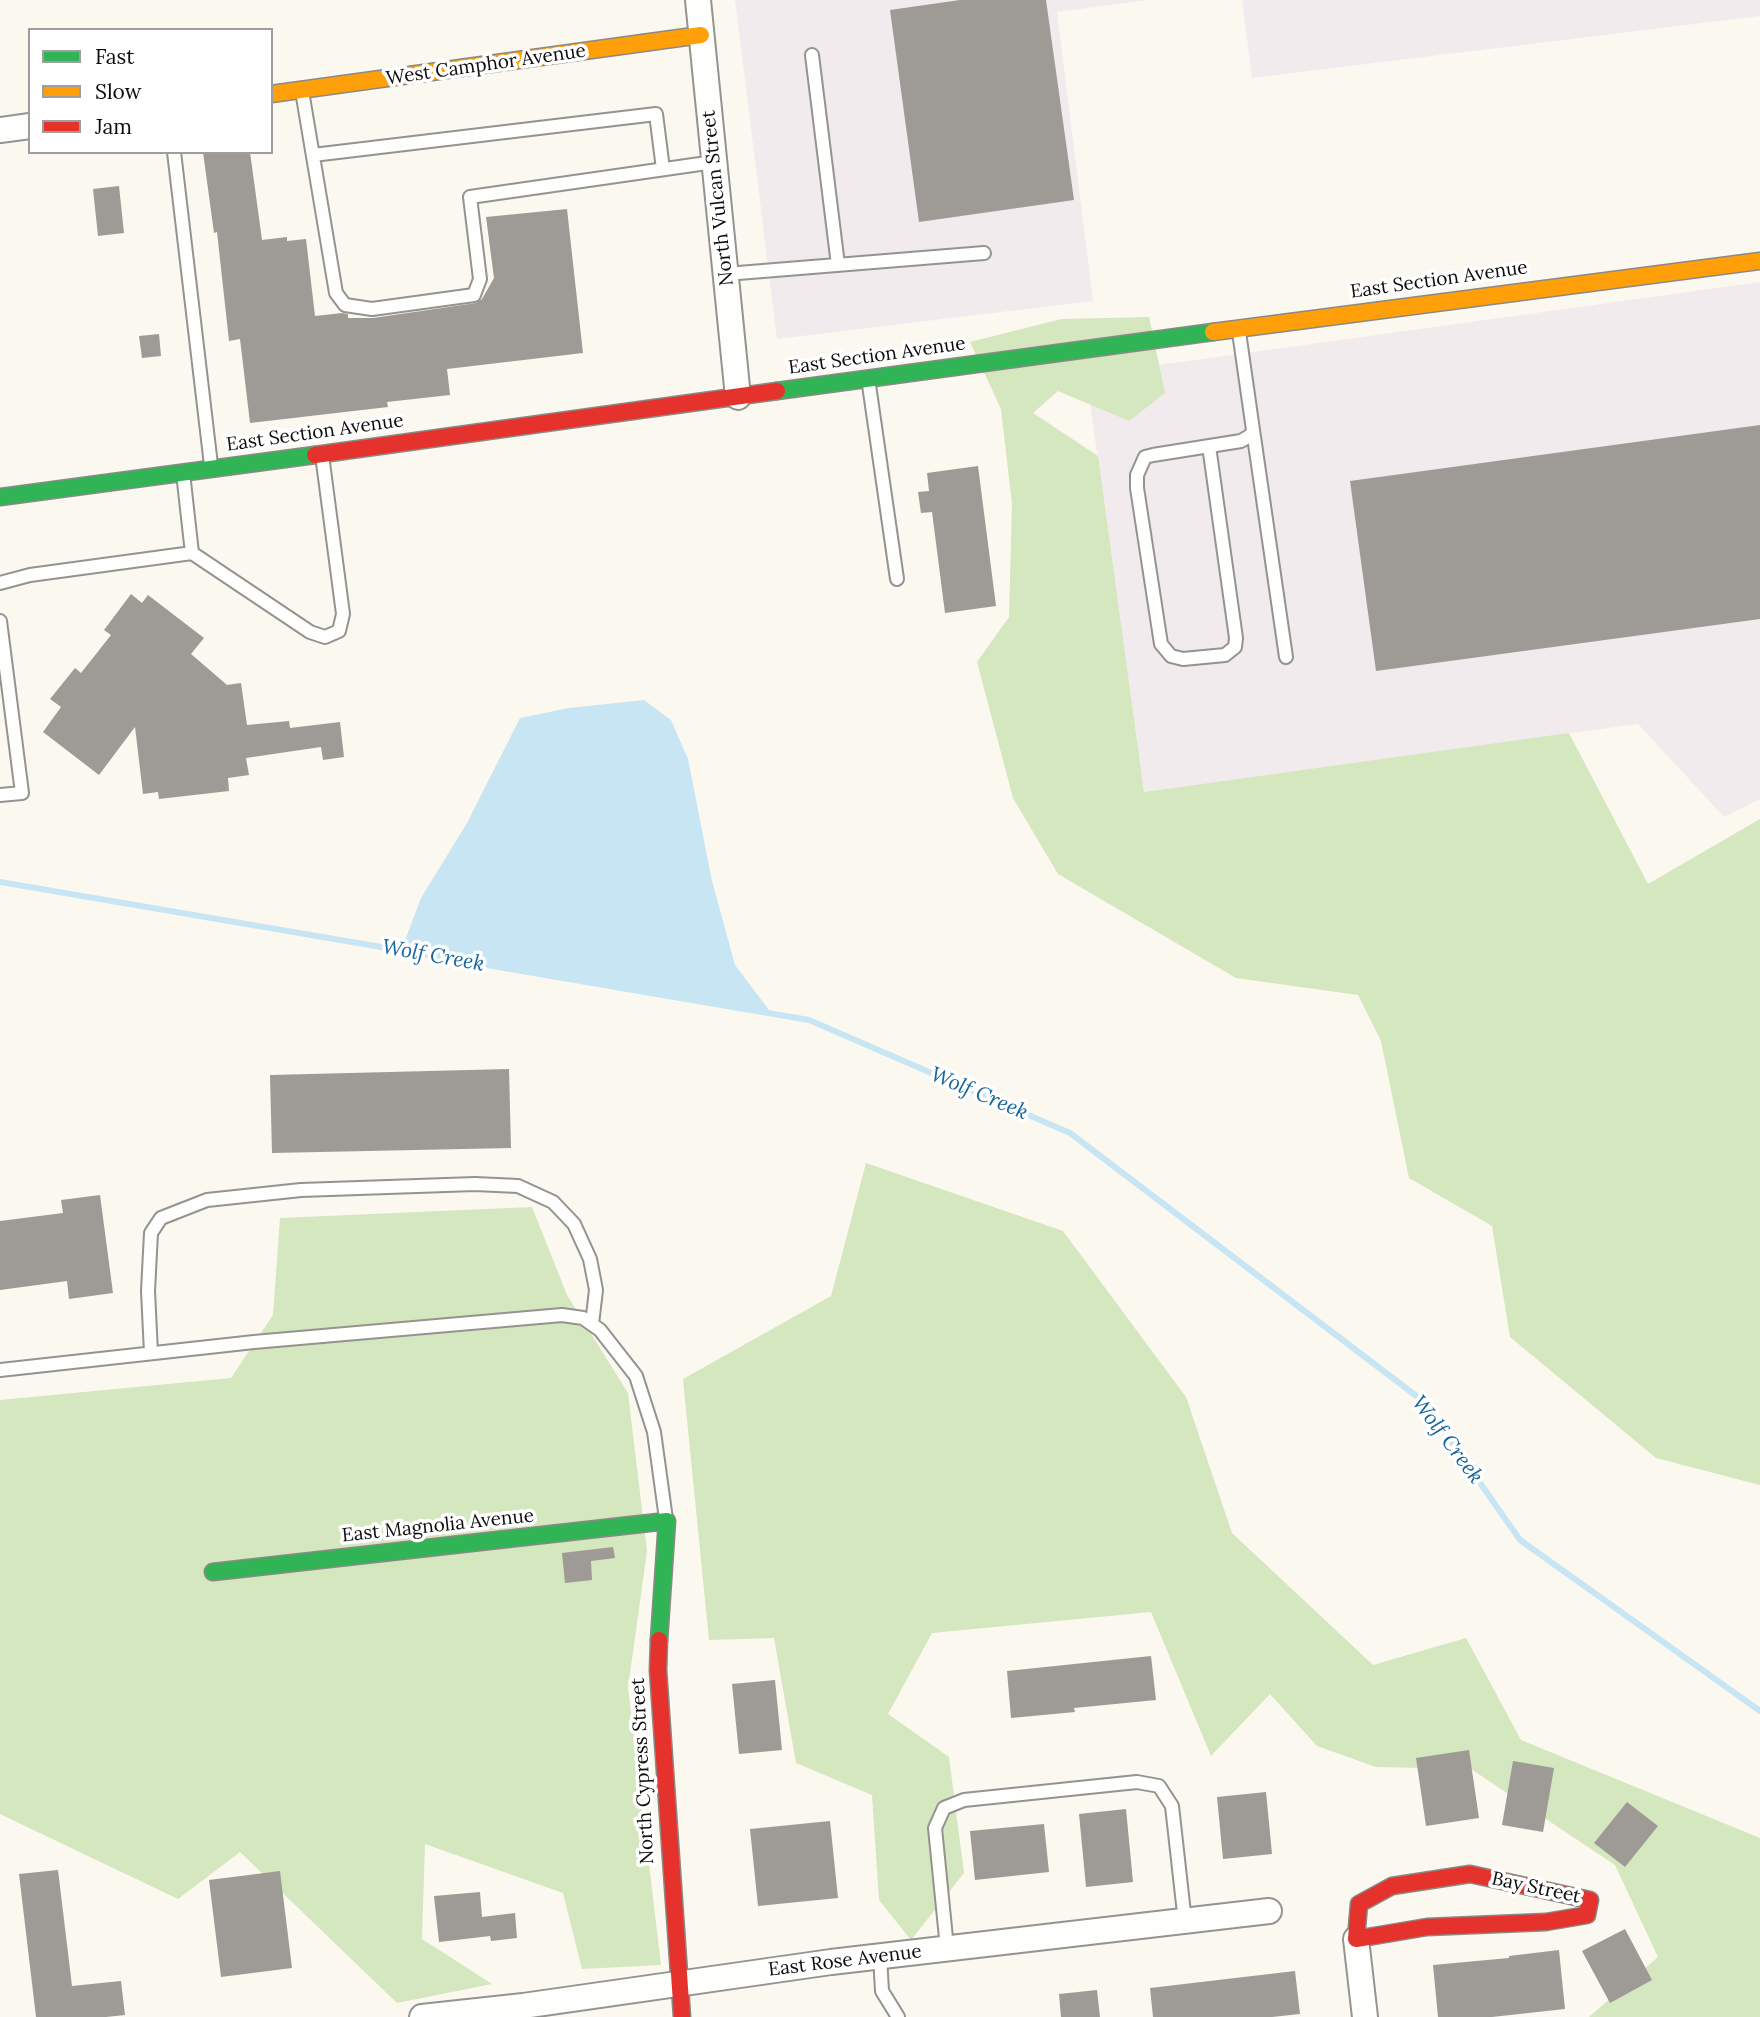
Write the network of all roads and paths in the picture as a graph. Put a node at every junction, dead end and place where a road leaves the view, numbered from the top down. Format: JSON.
{"nodes":[{"id":1,"x":698,"y":0,"type":"edge"},
{"id":2,"x":701,"y":35,"type":"junction"},
{"id":3,"x":812,"y":55,"type":"dead end"},
{"id":4,"x":302,"y":90,"type":"junction"},
{"id":5,"x":273,"y":94,"type":"edge"},
{"id":6,"x":28,"y":126,"type":"edge"},
{"id":7,"x":0,"y":130,"type":"edge"},
{"id":8,"x":174,"y":154,"type":"edge"},
{"id":9,"x":313,"y":155,"type":"junction"},
{"id":10,"x":715,"y":162,"type":"junction"},
{"id":11,"x":663,"y":169,"type":"junction"},
{"id":12,"x":984,"y":253,"type":"dead end"},
{"id":13,"x":1760,"y":261,"type":"edge"},
{"id":14,"x":838,"y":265,"type":"junction"},
{"id":15,"x":726,"y":274,"type":"junction"},
{"id":16,"x":1238,"y":328,"type":"junction"},
{"id":17,"x":868,"y":378,"type":"junction"},
{"id":18,"x":738,"y":397,"type":"junction"},
{"id":19,"x":1253,"y":430,"type":"junction"},
{"id":20,"x":1209,"y":446,"type":"junction"},
{"id":21,"x":322,"y":453,"type":"junction"},
{"id":22,"x":211,"y":469,"type":"junction"},
{"id":23,"x":182,"y":471,"type":"junction"},
{"id":24,"x":0,"y":497,"type":"edge"},
{"id":25,"x":192,"y":553,"type":"junction"},
{"id":26,"x":897,"y":579,"type":"dead end"},
{"id":27,"x":0,"y":583,"type":"edge"},
{"id":28,"x":0,"y":621,"type":"edge"},
{"id":29,"x":1286,"y":656,"type":"dead end"},
{"id":30,"x":0,"y":795,"type":"edge"},
{"id":31,"x":592,"y":1324,"type":"junction"},
{"id":32,"x":151,"y":1353,"type":"junction"},
{"id":33,"x":0,"y":1370,"type":"edge"},
{"id":34,"x":667,"y":1521,"type":"junction"},
{"id":35,"x":213,"y":1572,"type":"dead end"},
{"id":36,"x":1269,"y":1912,"type":"dead end"},
{"id":37,"x":1185,"y":1922,"type":"junction"},
{"id":38,"x":1356,"y":1939,"type":"junction"},
{"id":39,"x":947,"y":1948,"type":"junction"},
{"id":40,"x":880,"y":1956,"type":"junction"},
{"id":41,"x":678,"y":1983,"type":"junction"},
{"id":42,"x":422,"y":2017,"type":"edge"},
{"id":43,"x":682,"y":2017,"type":"edge"},
{"id":44,"x":898,"y":2017,"type":"edge"},
{"id":45,"x":1365,"y":2017,"type":"edge"}],
"edges":[{"from":1,"to":2,"type":"street","name":"North Vulcan Street"},
{"from":2,"to":4,"type":"street","name":"West Camphor Avenue"},
{"from":2,"to":10,"type":"street","name":"North Vulcan Street"},
{"from":3,"to":14,"type":"lane"},
{"from":4,"to":5,"type":"street","name":"West Camphor Avenue"},
{"from":4,"to":9,"type":"lane"},
{"from":6,"to":7,"type":"street"},
{"from":8,"to":22,"type":"lane"},
{"from":9,"to":11,"type":"lane"},
{"from":9,"to":11,"type":"lane"},
{"from":10,"to":11,"type":"lane"},
{"from":10,"to":15,"type":"street","name":"North Vulcan Street"},
{"from":12,"to":14,"type":"lane"},
{"from":13,"to":16,"type":"street","name":"East Section Avenue"},
{"from":14,"to":15,"type":"lane"},
{"from":15,"to":18,"type":"street","name":"North Vulcan Street"},
{"from":16,"to":17,"type":"street","name":"East Section Avenue"},
{"from":16,"to":19,"type":"lane"},
{"from":17,"to":18,"type":"street","name":"East Section Avenue"},
{"from":17,"to":26,"type":"lane"},
{"from":18,"to":21,"type":"street","name":"East Section Avenue"},
{"from":19,"to":20,"type":"lane"},
{"from":19,"to":29,"type":"lane"},
{"from":20,"to":20,"type":"lane"},
{"from":21,"to":22,"type":"street","name":"East Section Avenue"},
{"from":21,"to":25,"type":"lane"},
{"from":22,"to":23,"type":"street","name":"East Section Avenue"},
{"from":23,"to":24,"type":"street","name":"East Section Avenue"},
{"from":23,"to":25,"type":"lane"},
{"from":25,"to":27,"type":"lane"},
{"from":28,"to":30,"type":"lane"},
{"from":31,"to":32,"type":"lane"},
{"from":31,"to":32,"type":"lane"},
{"from":31,"to":34,"type":"lane"},
{"from":32,"to":33,"type":"lane"},
{"from":34,"to":35,"type":"street","name":"East Magnolia Avenue"},
{"from":34,"to":41,"type":"street","name":"North Cypress Street"},
{"from":36,"to":37,"type":"street","name":"East Rose Avenue"},
{"from":37,"to":39,"type":"street","name":"East Rose Avenue"},
{"from":37,"to":39,"type":"lane"},
{"from":38,"to":38,"type":"street","name":"Bay Street"},
{"from":38,"to":45,"type":"street","name":"Bay Street"},
{"from":39,"to":40,"type":"street","name":"East Rose Avenue"},
{"from":40,"to":41,"type":"street","name":"East Rose Avenue"},
{"from":40,"to":44,"type":"lane"},
{"from":41,"to":42,"type":"street","name":"East Rose Avenue"},
{"from":41,"to":43,"type":"street","name":"North Cypress Street"}]}
